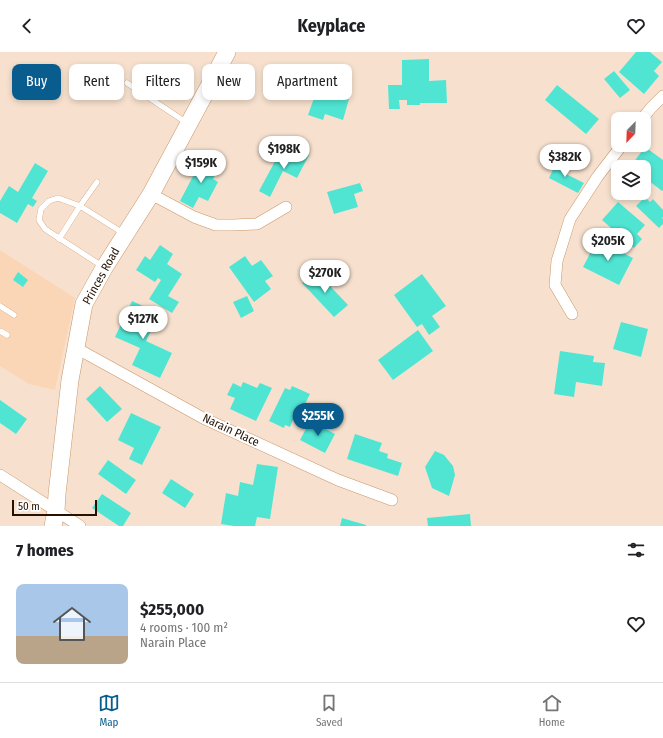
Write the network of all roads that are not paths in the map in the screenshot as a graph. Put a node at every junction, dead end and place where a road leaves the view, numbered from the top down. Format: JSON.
{"nodes":[{"id":1,"x":227,"y":52,"type":"edge"},
{"id":2,"x":126,"y":83,"type":"dead end"},
{"id":3,"x":663,"y":96,"type":"edge"},
{"id":4,"x":648,"y":112,"type":"edge"},
{"id":5,"x":189,"y":124,"type":"junction"},
{"id":6,"x":617,"y":152,"type":"edge"},
{"id":7,"x":97,"y":182,"type":"dead end"},
{"id":8,"x":152,"y":194,"type":"junction"},
{"id":9,"x":80,"y":206,"type":"junction"},
{"id":10,"x":286,"y":208,"type":"dead end"},
{"id":11,"x":125,"y":234,"type":"junction"},
{"id":12,"x":59,"y":240,"type":"junction"},
{"id":13,"x":104,"y":268,"type":"junction"},
{"id":14,"x":0,"y":306,"type":"edge"},
{"id":15,"x":572,"y":314,"type":"dead end"},
{"id":16,"x":14,"y":315,"type":"dead end"},
{"id":17,"x":0,"y":331,"type":"edge"},
{"id":18,"x":7,"y":335,"type":"dead end"},
{"id":19,"x":76,"y":348,"type":"junction"},
{"id":20,"x":0,"y":475,"type":"edge"},
{"id":21,"x":392,"y":500,"type":"dead end"},
{"id":22,"x":55,"y":518,"type":"edge"},
{"id":23,"x":80,"y":526,"type":"edge"}],
"edges":[{"from":1,"to":5,"type":"main road","name":"Princes Road"},
{"from":2,"to":5,"type":"lane"},
{"from":3,"to":4,"type":"street"},
{"from":5,"to":8,"type":"main road","name":"Princes Road"},
{"from":6,"to":15,"type":"street"},
{"from":7,"to":9,"type":"lane"},
{"from":8,"to":10,"type":"street"},
{"from":8,"to":11,"type":"main road","name":"Princes Road"},
{"from":9,"to":11,"type":"lane"},
{"from":9,"to":12,"type":"lane"},
{"from":9,"to":12,"type":"lane"},
{"from":11,"to":13,"type":"main road","name":"Princes Road"},
{"from":12,"to":13,"type":"lane"},
{"from":13,"to":19,"type":"main road","name":"Princes Road"},
{"from":14,"to":16,"type":"lane"},
{"from":17,"to":18,"type":"lane"},
{"from":19,"to":21,"type":"street","name":"Narain Place"},
{"from":19,"to":22,"type":"main road","name":"Princes Road"},
{"from":20,"to":22,"type":"street"},
{"from":22,"to":23,"type":"street"}]}
